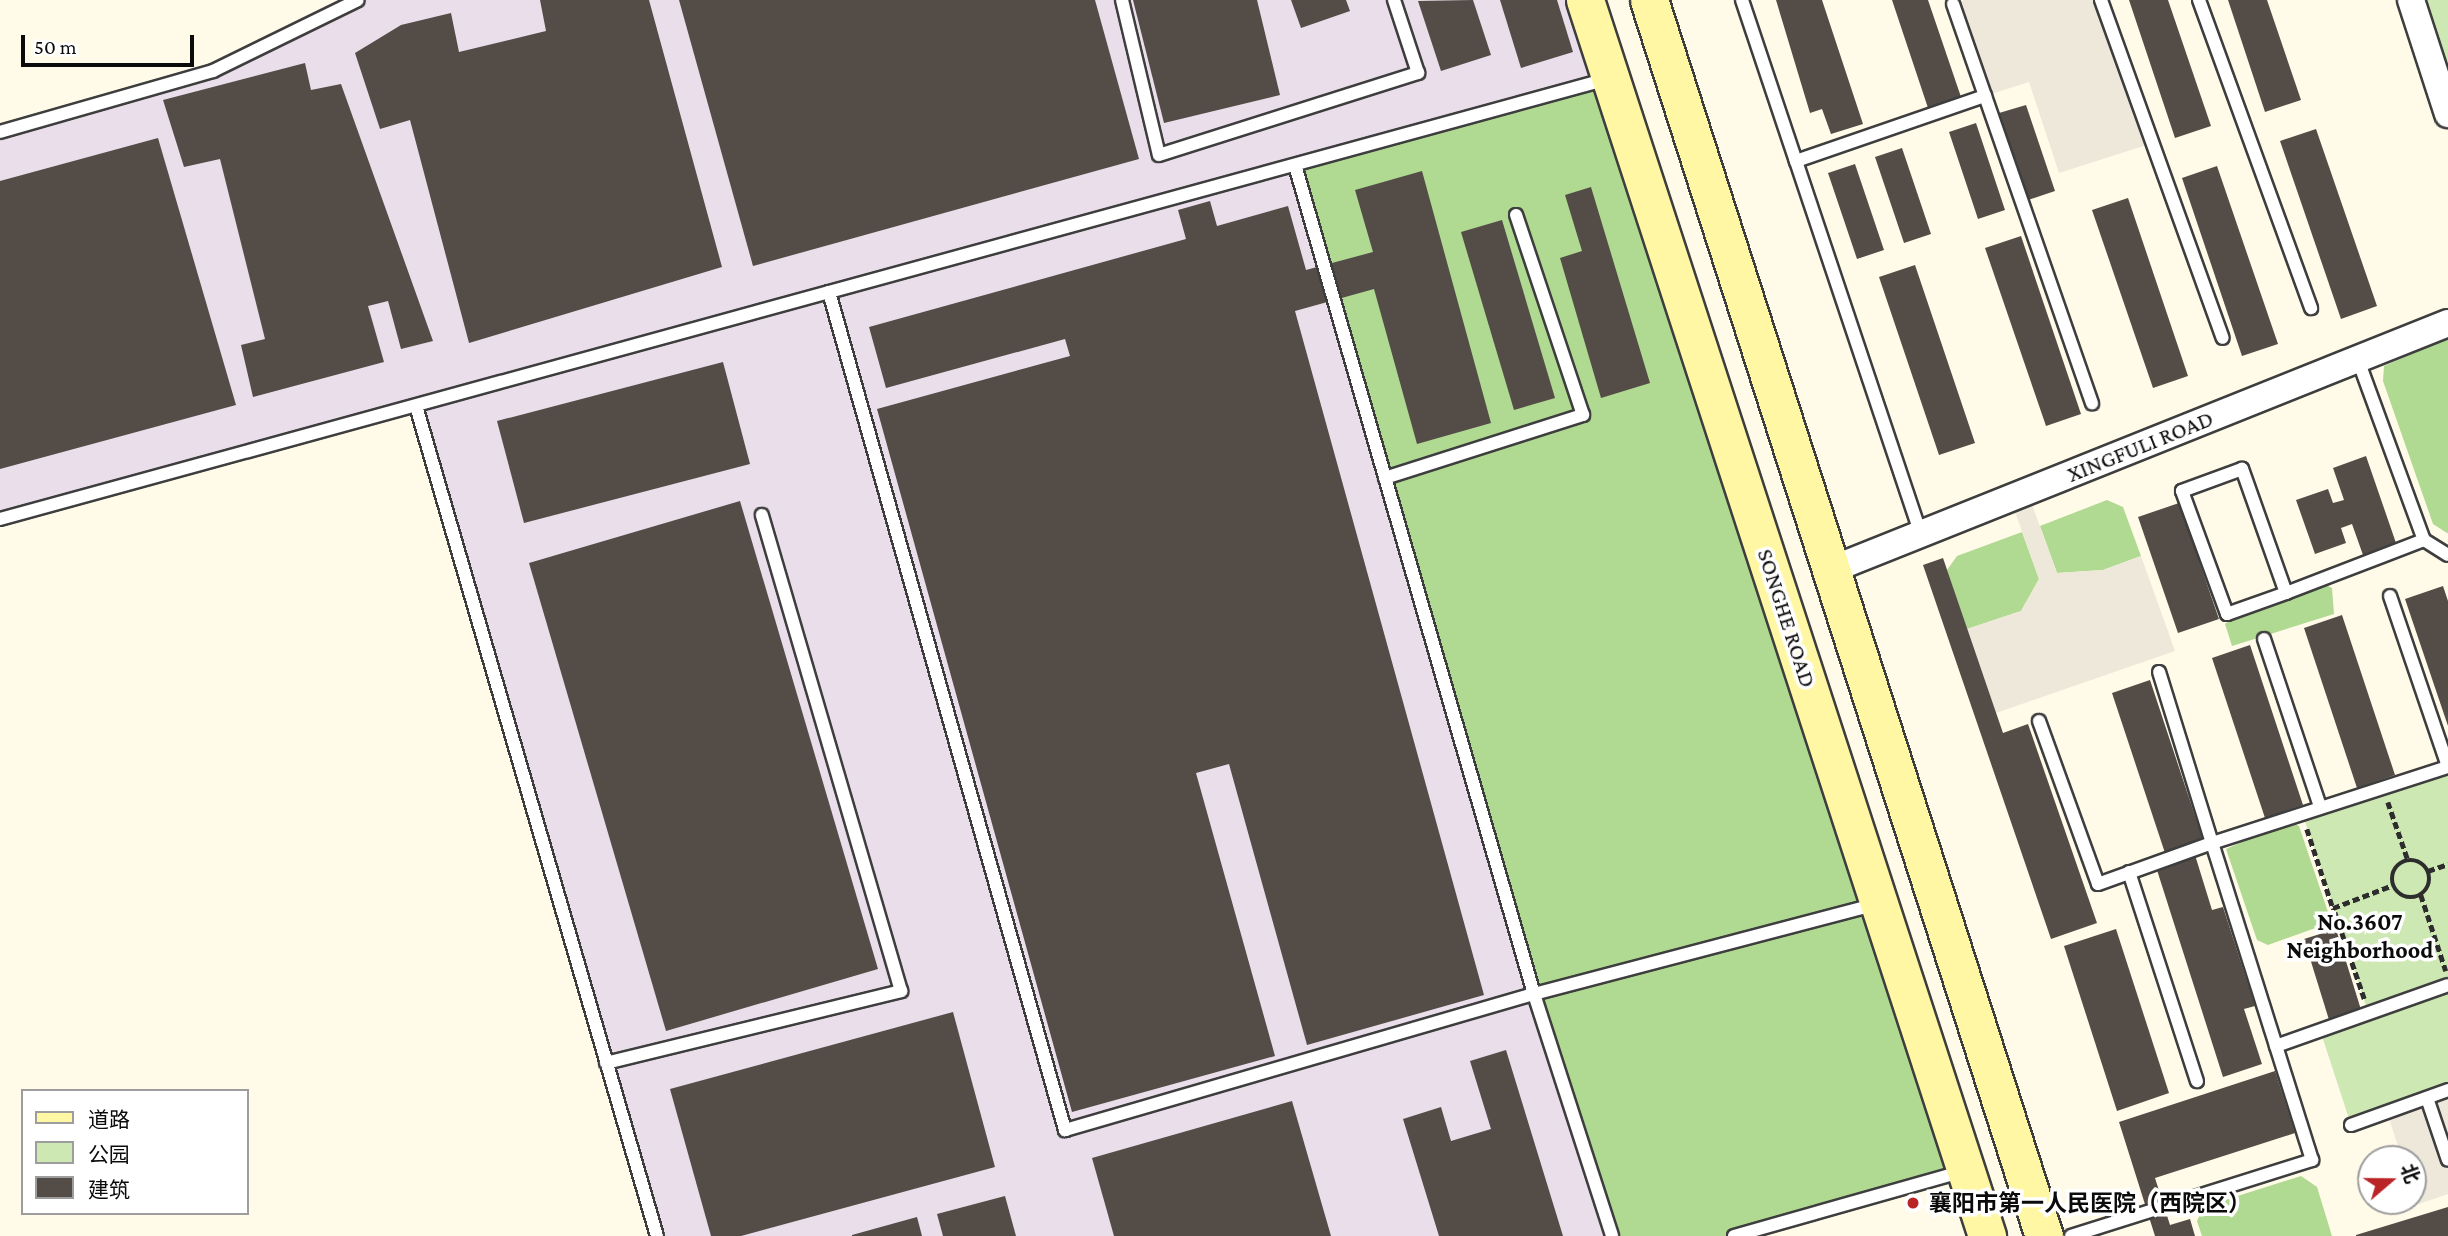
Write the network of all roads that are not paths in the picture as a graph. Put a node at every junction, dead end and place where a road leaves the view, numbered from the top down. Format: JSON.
{"nodes":[{"id":1,"x":358,"y":0,"type":"edge"},
{"id":2,"x":1122,"y":0,"type":"edge"},
{"id":3,"x":1394,"y":0,"type":"edge"},
{"id":4,"x":1585,"y":0,"type":"edge"},
{"id":5,"x":1649,"y":0,"type":"edge"},
{"id":6,"x":1742,"y":0,"type":"edge"},
{"id":7,"x":2101,"y":0,"type":"edge"},
{"id":8,"x":2199,"y":0,"type":"edge"},
{"id":9,"x":2411,"y":0,"type":"edge"},
{"id":10,"x":1957,"y":1,"type":"edge"},
{"id":11,"x":1610,"y":78,"type":"junction"},
{"id":12,"x":1985,"y":96,"type":"junction"},
{"id":13,"x":2448,"y":114,"type":"edge"},
{"id":14,"x":0,"y":132,"type":"edge"},
{"id":15,"x":1796,"y":161,"type":"junction"},
{"id":16,"x":1294,"y":165,"type":"junction"},
{"id":17,"x":1516,"y":215,"type":"dead end"},
{"id":18,"x":829,"y":292,"type":"junction"},
{"id":19,"x":2311,"y":308,"type":"dead end"},
{"id":20,"x":2448,"y":323,"type":"edge"},
{"id":21,"x":2223,"y":338,"type":"dead end"},
{"id":22,"x":2358,"y":359,"type":"junction"},
{"id":23,"x":2092,"y":404,"type":"dead end"},
{"id":24,"x":416,"y":406,"type":"junction"},
{"id":25,"x":1385,"y":478,"type":"junction"},
{"id":26,"x":762,"y":515,"type":"dead end"},
{"id":27,"x":0,"y":519,"type":"edge"},
{"id":28,"x":1921,"y":534,"type":"junction"},
{"id":29,"x":2424,"y":540,"type":"junction"},
{"id":30,"x":2448,"y":555,"type":"edge"},
{"id":31,"x":1833,"y":569,"type":"junction"},
{"id":32,"x":2286,"y":593,"type":"junction"},
{"id":33,"x":2390,"y":596,"type":"dead end"},
{"id":34,"x":2264,"y":639,"type":"dead end"},
{"id":35,"x":2159,"y":672,"type":"dead end"},
{"id":36,"x":2039,"y":721,"type":"dead end"},
{"id":37,"x":2447,"y":765,"type":"edge"},
{"id":38,"x":2320,"y":806,"type":"junction"},
{"id":39,"x":2212,"y":843,"type":"junction"},
{"id":40,"x":2129,"y":873,"type":"junction"},
{"id":41,"x":1881,"y":904,"type":"junction"},
{"id":42,"x":2448,"y":985,"type":"edge"},
{"id":43,"x":1534,"y":994,"type":"junction"},
{"id":44,"x":2276,"y":1046,"type":"junction"},
{"id":45,"x":606,"y":1063,"type":"junction"},
{"id":46,"x":2197,"y":1081,"type":"dead end"},
{"id":47,"x":2448,"y":1090,"type":"edge"},
{"id":48,"x":2427,"y":1098,"type":"junction"},
{"id":49,"x":2351,"y":1125,"type":"dead end"},
{"id":50,"x":2448,"y":1160,"type":"edge"},
{"id":51,"x":1965,"y":1171,"type":"junction"},
{"id":52,"x":656,"y":1236,"type":"edge"},
{"id":53,"x":1612,"y":1236,"type":"edge"},
{"id":54,"x":1734,"y":1236,"type":"edge"},
{"id":55,"x":1987,"y":1236,"type":"edge"},
{"id":56,"x":2044,"y":1236,"type":"edge"},
{"id":57,"x":2071,"y":1236,"type":"edge"}],
"edges":[{"from":1,"to":14,"type":"lane"},
{"from":2,"to":3,"type":"lane"},
{"from":4,"to":11,"type":"main road","name":"SONGHE ROAD"},
{"from":5,"to":31,"type":"main road"},
{"from":6,"to":15,"type":"lane"},
{"from":7,"to":21,"type":"lane"},
{"from":8,"to":19,"type":"lane"},
{"from":9,"to":13,"type":"street"},
{"from":10,"to":12,"type":"lane"},
{"from":11,"to":16,"type":"lane"},
{"from":11,"to":41,"type":"main road","name":"SONGHE ROAD"},
{"from":12,"to":15,"type":"lane"},
{"from":12,"to":23,"type":"lane"},
{"from":15,"to":28,"type":"lane"},
{"from":16,"to":18,"type":"lane"},
{"from":16,"to":25,"type":"lane"},
{"from":17,"to":25,"type":"lane"},
{"from":18,"to":24,"type":"lane"},
{"from":18,"to":43,"type":"lane"},
{"from":20,"to":22,"type":"street","name":"XINGFULI ROAD"},
{"from":22,"to":28,"type":"street","name":"XINGFULI ROAD"},
{"from":22,"to":29,"type":"lane"},
{"from":24,"to":27,"type":"lane"},
{"from":24,"to":45,"type":"lane"},
{"from":25,"to":43,"type":"lane"},
{"from":26,"to":45,"type":"lane"},
{"from":28,"to":31,"type":"street","name":"XINGFULI ROAD"},
{"from":29,"to":30,"type":"lane"},
{"from":29,"to":32,"type":"lane"},
{"from":31,"to":56,"type":"main road"},
{"from":32,"to":32,"type":"lane"},
{"from":33,"to":37,"type":"lane"},
{"from":34,"to":38,"type":"lane"},
{"from":35,"to":39,"type":"lane"},
{"from":36,"to":40,"type":"lane"},
{"from":37,"to":38,"type":"lane"},
{"from":38,"to":39,"type":"lane"},
{"from":39,"to":40,"type":"lane"},
{"from":39,"to":44,"type":"lane"},
{"from":40,"to":46,"type":"lane"},
{"from":41,"to":43,"type":"lane"},
{"from":41,"to":51,"type":"main road","name":"SONGHE ROAD"},
{"from":42,"to":44,"type":"lane"},
{"from":43,"to":53,"type":"lane"},
{"from":44,"to":57,"type":"lane"},
{"from":45,"to":52,"type":"lane"},
{"from":47,"to":48,"type":"lane"},
{"from":48,"to":49,"type":"lane"},
{"from":48,"to":50,"type":"lane"},
{"from":51,"to":54,"type":"lane"},
{"from":51,"to":55,"type":"main road","name":"SONGHE ROAD"}]}
